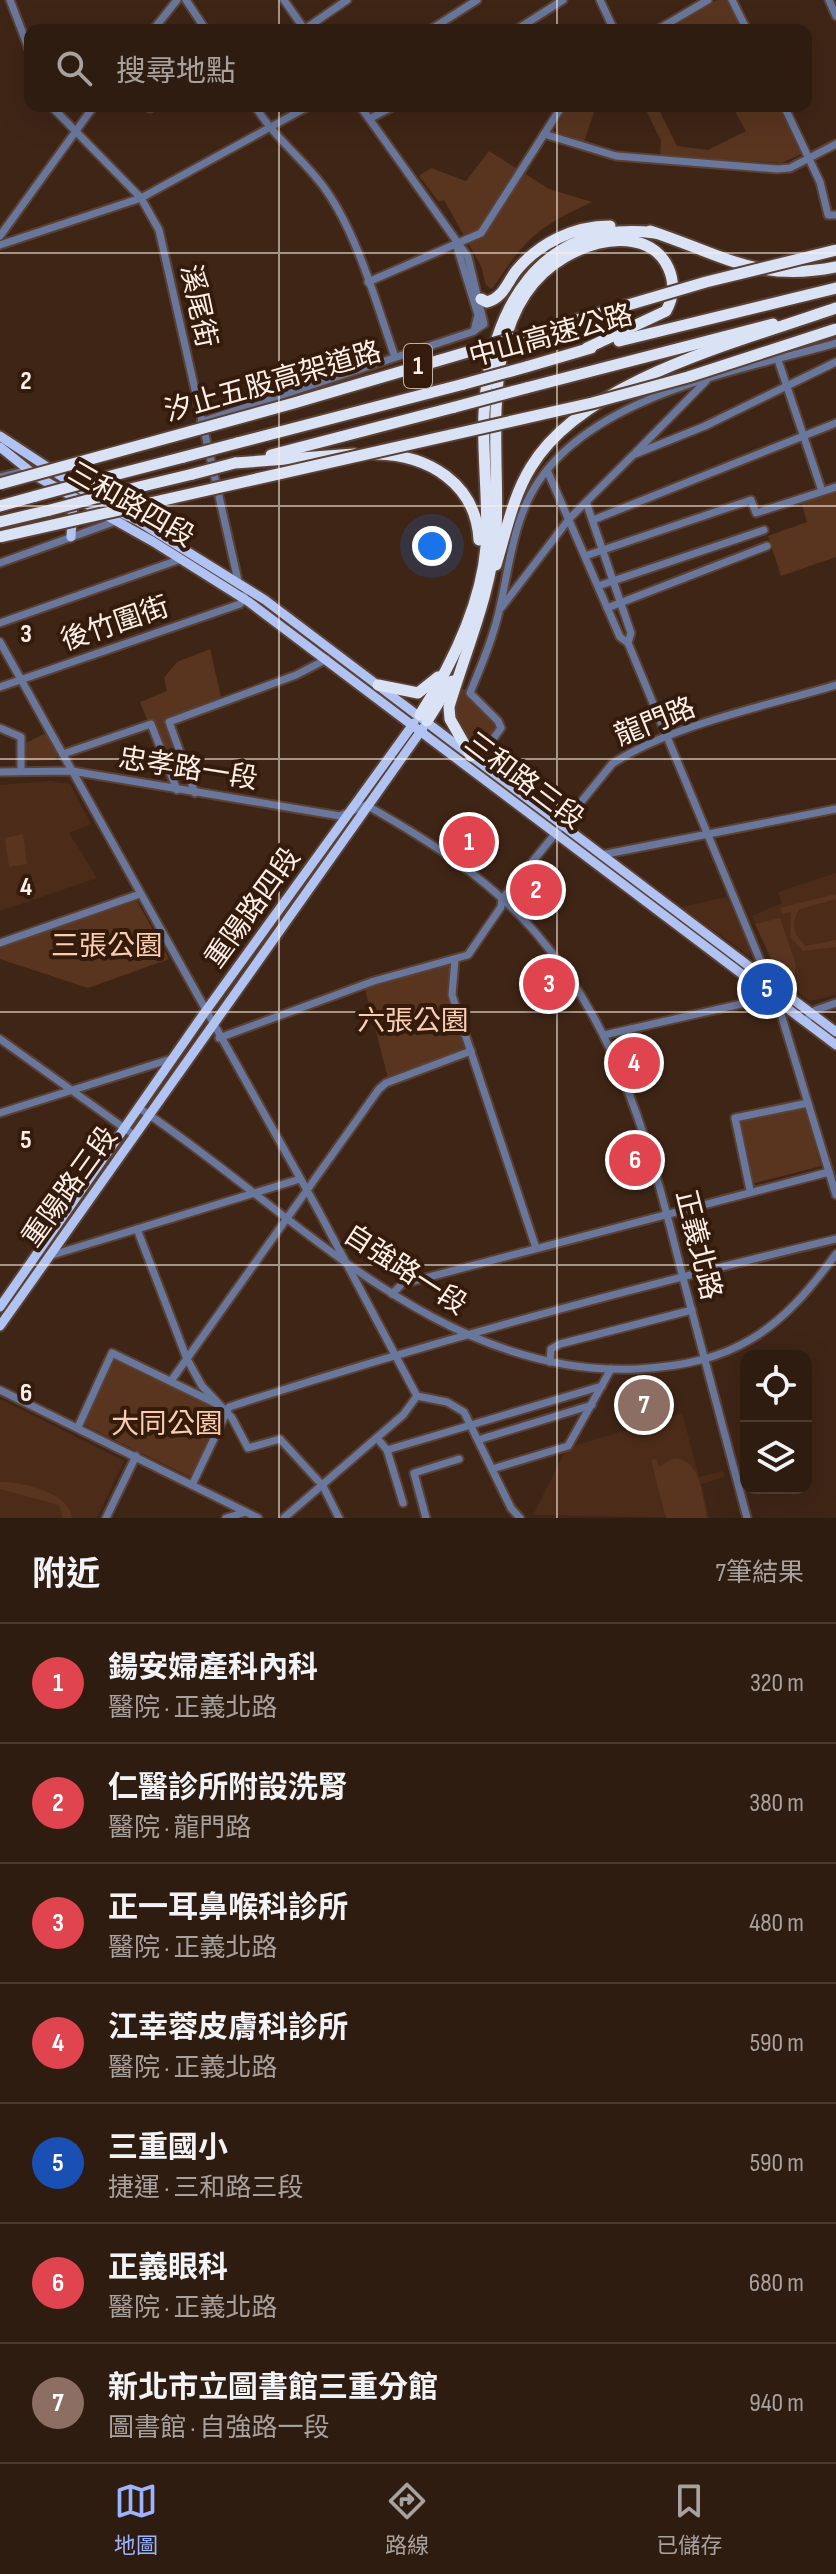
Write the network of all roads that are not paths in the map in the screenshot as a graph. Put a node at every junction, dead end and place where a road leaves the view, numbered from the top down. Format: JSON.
{"nodes":[{"id":1,"x":10,"y":0,"type":"edge"},
{"id":2,"x":177,"y":0,"type":"edge"},
{"id":3,"x":186,"y":0,"type":"edge"},
{"id":4,"x":284,"y":0,"type":"edge"},
{"id":5,"x":347,"y":0,"type":"edge"},
{"id":6,"x":477,"y":0,"type":"edge"},
{"id":7,"x":563,"y":0,"type":"edge"},
{"id":8,"x":600,"y":0,"type":"edge"},
{"id":9,"x":708,"y":0,"type":"edge"},
{"id":10,"x":732,"y":0,"type":"edge"},
{"id":11,"x":158,"y":24,"type":"edge"},
{"id":12,"x":202,"y":24,"type":"edge"},
{"id":13,"x":301,"y":24,"type":"edge"},
{"id":14,"x":313,"y":24,"type":"edge"},
{"id":15,"x":439,"y":24,"type":"edge"},
{"id":16,"x":525,"y":24,"type":"edge"},
{"id":17,"x":611,"y":24,"type":"edge"},
{"id":18,"x":667,"y":24,"type":"edge"},
{"id":19,"x":744,"y":24,"type":"edge"},
{"id":20,"x":24,"y":36,"type":"edge"},
{"id":21,"x":56,"y":112,"type":"edge"},
{"id":22,"x":90,"y":112,"type":"edge"},
{"id":23,"x":259,"y":112,"type":"edge"},
{"id":24,"x":299,"y":112,"type":"edge"},
{"id":25,"x":364,"y":112,"type":"edge"},
{"id":26,"x":382,"y":112,"type":"edge"},
{"id":27,"x":558,"y":112,"type":"edge"},
{"id":28,"x":787,"y":112,"type":"edge"},
{"id":29,"x":369,"y":119,"type":"junction"},
{"id":30,"x":76,"y":130,"type":"junction"},
{"id":31,"x":270,"y":130,"type":"junction"},
{"id":32,"x":544,"y":134,"type":"junction"},
{"id":33,"x":836,"y":144,"type":"edge"},
{"id":34,"x":809,"y":157,"type":"junction"},
{"id":35,"x":141,"y":198,"type":"junction"},
{"id":36,"x":836,"y":215,"type":"edge"},
{"id":37,"x":3,"y":228,"type":"edge"},
{"id":38,"x":655,"y":233,"type":"junction"},
{"id":39,"x":0,"y":236,"type":"edge"},
{"id":40,"x":0,"y":245,"type":"edge"},
{"id":41,"x":457,"y":245,"type":"junction"},
{"id":42,"x":836,"y":250,"type":"edge"},
{"id":43,"x":836,"y":267,"type":"edge"},
{"id":44,"x":368,"y":282,"type":"junction"},
{"id":45,"x":836,"y":288,"type":"edge"},
{"id":46,"x":481,"y":299,"type":"junction"},
{"id":47,"x":836,"y":308,"type":"edge"},
{"id":48,"x":836,"y":329,"type":"edge"},
{"id":49,"x":472,"y":332,"type":"junction"},
{"id":50,"x":836,"y":343,"type":"edge"},
{"id":51,"x":587,"y":348,"type":"junction"},
{"id":52,"x":395,"y":357,"type":"junction"},
{"id":53,"x":778,"y":360,"type":"junction"},
{"id":54,"x":836,"y":362,"type":"edge"},
{"id":55,"x":707,"y":379,"type":"junction"},
{"id":56,"x":786,"y":387,"type":"junction"},
{"id":57,"x":201,"y":422,"type":"junction"},
{"id":58,"x":836,"y":423,"type":"edge"},
{"id":59,"x":0,"y":436,"type":"edge"},
{"id":60,"x":804,"y":437,"type":"junction"},
{"id":61,"x":0,"y":447,"type":"edge"},
{"id":62,"x":633,"y":455,"type":"junction"},
{"id":63,"x":235,"y":463,"type":"junction"},
{"id":64,"x":29,"y":470,"type":"junction"},
{"id":65,"x":547,"y":470,"type":"junction"},
{"id":66,"x":0,"y":477,"type":"edge"},
{"id":67,"x":0,"y":484,"type":"edge"},
{"id":68,"x":836,"y":487,"type":"edge"},
{"id":69,"x":822,"y":491,"type":"junction"},
{"id":70,"x":73,"y":498,"type":"junction"},
{"id":71,"x":586,"y":502,"type":"junction"},
{"id":72,"x":0,"y":506,"type":"edge"},
{"id":73,"x":130,"y":516,"type":"junction"},
{"id":74,"x":569,"y":519,"type":"junction"},
{"id":75,"x":593,"y":520,"type":"junction"},
{"id":76,"x":116,"y":521,"type":"junction"},
{"id":77,"x":0,"y":522,"type":"edge"},
{"id":78,"x":764,"y":530,"type":"dead end"},
{"id":79,"x":0,"y":537,"type":"edge"},
{"id":80,"x":71,"y":537,"type":"junction"},
{"id":81,"x":767,"y":546,"type":"dead end"},
{"id":82,"x":604,"y":550,"type":"junction"},
{"id":83,"x":585,"y":556,"type":"junction"},
{"id":84,"x":181,"y":559,"type":"junction"},
{"id":85,"x":0,"y":563,"type":"edge"},
{"id":86,"x":480,"y":569,"type":"junction"},
{"id":87,"x":613,"y":581,"type":"junction"},
{"id":88,"x":238,"y":582,"type":"junction"},
{"id":89,"x":598,"y":586,"type":"junction"},
{"id":90,"x":243,"y":599,"type":"junction"},
{"id":91,"x":620,"y":601,"type":"junction"},
{"id":92,"x":607,"y":608,"type":"junction"},
{"id":93,"x":500,"y":610,"type":"junction"},
{"id":94,"x":481,"y":615,"type":"junction"},
{"id":95,"x":0,"y":623,"type":"edge"},
{"id":96,"x":0,"y":642,"type":"edge"},
{"id":97,"x":628,"y":643,"type":"junction"},
{"id":98,"x":458,"y":647,"type":"junction"},
{"id":99,"x":336,"y":653,"type":"junction"},
{"id":100,"x":327,"y":659,"type":"junction"},
{"id":101,"x":461,"y":667,"type":"junction"},
{"id":102,"x":21,"y":680,"type":"junction"},
{"id":103,"x":378,"y":685,"type":"junction"},
{"id":104,"x":836,"y":685,"type":"edge"},
{"id":105,"x":0,"y":687,"type":"edge"},
{"id":106,"x":420,"y":723,"type":"junction"},
{"id":107,"x":0,"y":728,"type":"edge"},
{"id":108,"x":665,"y":737,"type":"junction"},
{"id":109,"x":63,"y":754,"type":"junction"},
{"id":110,"x":474,"y":758,"type":"junction"},
{"id":111,"x":21,"y":771,"type":"junction"},
{"id":112,"x":72,"y":771,"type":"junction"},
{"id":113,"x":0,"y":772,"type":"edge"},
{"id":114,"x":177,"y":790,"type":"junction"},
{"id":115,"x":195,"y":793,"type":"junction"},
{"id":116,"x":366,"y":805,"type":"junction"},
{"id":117,"x":836,"y":809,"type":"edge"},
{"id":118,"x":349,"y":813,"type":"junction"},
{"id":119,"x":559,"y":828,"type":"junction"},
{"id":120,"x":706,"y":835,"type":"junction"},
{"id":121,"x":601,"y":855,"type":"junction"},
{"id":122,"x":140,"y":894,"type":"junction"},
{"id":123,"x":502,"y":899,"type":"junction"},
{"id":124,"x":0,"y":943,"type":"edge"},
{"id":125,"x":455,"y":959,"type":"junction"},
{"id":126,"x":768,"y":982,"type":"junction"},
{"id":127,"x":775,"y":999,"type":"junction"},
{"id":128,"x":836,"y":1003,"type":"edge"},
{"id":129,"x":205,"y":1012,"type":"junction"},
{"id":130,"x":808,"y":1018,"type":"junction"},
{"id":131,"x":211,"y":1023,"type":"junction"},
{"id":132,"x":836,"y":1032,"type":"edge"},
{"id":133,"x":604,"y":1035,"type":"junction"},
{"id":134,"x":219,"y":1038,"type":"junction"},
{"id":135,"x":0,"y":1039,"type":"edge"},
{"id":136,"x":836,"y":1045,"type":"edge"},
{"id":137,"x":471,"y":1051,"type":"junction"},
{"id":138,"x":173,"y":1059,"type":"junction"},
{"id":139,"x":71,"y":1091,"type":"junction"},
{"id":140,"x":808,"y":1103,"type":"junction"},
{"id":141,"x":139,"y":1108,"type":"junction"},
{"id":142,"x":0,"y":1113,"type":"edge"},
{"id":143,"x":149,"y":1115,"type":"junction"},
{"id":144,"x":124,"y":1129,"type":"junction"},
{"id":145,"x":134,"y":1135,"type":"junction"},
{"id":146,"x":829,"y":1172,"type":"junction"},
{"id":147,"x":300,"y":1179,"type":"junction"},
{"id":148,"x":750,"y":1190,"type":"junction"},
{"id":149,"x":307,"y":1191,"type":"junction"},
{"id":150,"x":255,"y":1193,"type":"junction"},
{"id":151,"x":836,"y":1195,"type":"edge"},
{"id":152,"x":667,"y":1213,"type":"junction"},
{"id":153,"x":288,"y":1217,"type":"junction"},
{"id":154,"x":137,"y":1229,"type":"junction"},
{"id":155,"x":836,"y":1239,"type":"edge"},
{"id":156,"x":536,"y":1248,"type":"junction"},
{"id":157,"x":836,"y":1254,"type":"edge"},
{"id":158,"x":47,"y":1257,"type":"junction"},
{"id":159,"x":345,"y":1259,"type":"junction"},
{"id":160,"x":683,"y":1276,"type":"junction"},
{"id":161,"x":392,"y":1294,"type":"junction"},
{"id":162,"x":0,"y":1307,"type":"edge"},
{"id":163,"x":692,"y":1310,"type":"junction"},
{"id":164,"x":0,"y":1326,"type":"edge"},
{"id":165,"x":465,"y":1335,"type":"junction"},
{"id":166,"x":395,"y":1353,"type":"junction"},
{"id":167,"x":187,"y":1359,"type":"junction"},
{"id":168,"x":705,"y":1359,"type":"junction"},
{"id":169,"x":550,"y":1362,"type":"junction"},
{"id":170,"x":611,"y":1369,"type":"junction"},
{"id":171,"x":171,"y":1381,"type":"junction"},
{"id":172,"x":602,"y":1386,"type":"junction"},
{"id":173,"x":0,"y":1390,"type":"edge"},
{"id":174,"x":417,"y":1396,"type":"junction"},
{"id":175,"x":592,"y":1405,"type":"junction"},
{"id":176,"x":220,"y":1406,"type":"junction"},
{"id":177,"x":227,"y":1413,"type":"junction"},
{"id":178,"x":470,"y":1425,"type":"junction"},
{"id":179,"x":78,"y":1427,"type":"junction"},
{"id":180,"x":377,"y":1438,"type":"junction"},
{"id":181,"x":478,"y":1440,"type":"junction"},
{"id":182,"x":387,"y":1450,"type":"junction"},
{"id":183,"x":136,"y":1456,"type":"junction"},
{"id":184,"x":459,"y":1459,"type":"dead end"},
{"id":185,"x":492,"y":1469,"type":"junction"},
{"id":186,"x":192,"y":1485,"type":"junction"},
{"id":187,"x":323,"y":1486,"type":"junction"},
{"id":188,"x":403,"y":1503,"type":"dead end"},
{"id":189,"x":246,"y":1512,"type":"junction"},
{"id":190,"x":106,"y":1518,"type":"edge"},
{"id":191,"x":226,"y":1518,"type":"edge"},
{"id":192,"x":258,"y":1518,"type":"edge"},
{"id":193,"x":284,"y":1518,"type":"edge"},
{"id":194,"x":339,"y":1518,"type":"edge"},
{"id":195,"x":426,"y":1518,"type":"edge"},
{"id":196,"x":520,"y":1518,"type":"edge"},
{"id":197,"x":747,"y":1518,"type":"edge"}],
"edges":[{"from":1,"to":20,"type":"street"},
{"from":2,"to":11,"type":"street"},
{"from":3,"to":12,"type":"street"},
{"from":4,"to":13,"type":"street"},
{"from":5,"to":14,"type":"street"},
{"from":6,"to":15,"type":"street"},
{"from":7,"to":16,"type":"street"},
{"from":8,"to":17,"type":"street"},
{"from":9,"to":18,"type":"street"},
{"from":10,"to":19,"type":"street"},
{"from":21,"to":30,"type":"street","name":"溪尾街"},
{"from":22,"to":30,"type":"street"},
{"from":23,"to":31,"type":"street"},
{"from":24,"to":31,"type":"street"},
{"from":25,"to":29,"type":"street"},
{"from":26,"to":29,"type":"street"},
{"from":27,"to":32,"type":"street"},
{"from":28,"to":34,"type":"street"},
{"from":29,"to":41,"type":"street"},
{"from":30,"to":35,"type":"street","name":"溪尾街"},
{"from":30,"to":37,"type":"street"},
{"from":31,"to":35,"type":"street"},
{"from":31,"to":44,"type":"street"},
{"from":32,"to":34,"type":"street"},
{"from":32,"to":41,"type":"street"},
{"from":33,"to":34,"type":"street"},
{"from":34,"to":36,"type":"street"},
{"from":35,"to":40,"type":"street"},
{"from":35,"to":57,"type":"street","name":"溪尾街"},
{"from":37,"to":39,"type":"street"},
{"from":38,"to":43,"type":"highway"},
{"from":38,"to":46,"type":"highway"},
{"from":38,"to":86,"type":"highway"},
{"from":41,"to":44,"type":"street"},
{"from":41,"to":46,"type":"street"},
{"from":41,"to":49,"type":"street"},
{"from":42,"to":67,"type":"highway","name":"汐止五股高架道路","number":"1","bridge":true},
{"from":44,"to":52,"type":"street"},
{"from":45,"to":51,"type":"highway","name":"中山高速公路","number":"1"},
{"from":46,"to":49,"type":"street"},
{"from":47,"to":63,"type":"highway","name":"中山高速公路","number":"1","bridge":true},
{"from":47,"to":94,"type":"highway"},
{"from":48,"to":79,"type":"highway","bridge":true},
{"from":49,"to":52,"type":"street"},
{"from":50,"to":53,"type":"street"},
{"from":51,"to":72,"type":"highway","name":"中山高速公路","number":"1","bridge":true},
{"from":51,"to":94,"type":"highway"},
{"from":52,"to":57,"type":"street"},
{"from":53,"to":55,"type":"street"},
{"from":53,"to":56,"type":"street"},
{"from":54,"to":56,"type":"street"},
{"from":55,"to":62,"type":"street"},
{"from":55,"to":65,"type":"street"},
{"from":56,"to":60,"type":"street"},
{"from":56,"to":62,"type":"street"},
{"from":57,"to":88,"type":"street","name":"溪尾街"},
{"from":58,"to":60,"type":"street"},
{"from":59,"to":73,"type":"main road","name":"三和路四段"},
{"from":60,"to":69,"type":"street"},
{"from":60,"to":75,"type":"street"},
{"from":61,"to":64,"type":"main road","name":"三和路四段"},
{"from":62,"to":71,"type":"street"},
{"from":63,"to":77,"type":"highway","name":"中山高速公路","number":"1","bridge":true},
{"from":63,"to":86,"type":"highway"},
{"from":64,"to":66,"type":"street"},
{"from":64,"to":70,"type":"main road","name":"三和路四段"},
{"from":65,"to":74,"type":"street"},
{"from":65,"to":93,"type":"street"},
{"from":68,"to":69,"type":"street"},
{"from":69,"to":82,"type":"street"},
{"from":70,"to":76,"type":"main road","name":"三和路四段"},
{"from":70,"to":80,"type":"main road"},
{"from":71,"to":74,"type":"street"},
{"from":71,"to":75,"type":"street"},
{"from":73,"to":76,"type":"street"},
{"from":73,"to":88,"type":"main road","name":"三和路四段"},
{"from":74,"to":83,"type":"street"},
{"from":74,"to":93,"type":"street"},
{"from":75,"to":82,"type":"street"},
{"from":76,"to":80,"type":"street"},
{"from":76,"to":84,"type":"main road","name":"三和路四段"},
{"from":78,"to":87,"type":"street"},
{"from":80,"to":85,"type":"street"},
{"from":81,"to":91,"type":"street"},
{"from":82,"to":83,"type":"street"},
{"from":82,"to":87,"type":"street"},
{"from":83,"to":89,"type":"street"},
{"from":84,"to":90,"type":"main road","name":"三和路四段"},
{"from":84,"to":95,"type":"street"},
{"from":86,"to":98,"type":"highway"},
{"from":87,"to":89,"type":"street"},
{"from":87,"to":91,"type":"street"},
{"from":88,"to":90,"type":"street","name":"溪尾街"},
{"from":88,"to":99,"type":"main road","name":"三和路三段"},
{"from":89,"to":92,"type":"street"},
{"from":90,"to":100,"type":"main road","name":"三和路三段"},
{"from":90,"to":102,"type":"street","name":"後竹圍街"},
{"from":91,"to":92,"type":"street"},
{"from":91,"to":97,"type":"street"},
{"from":92,"to":97,"type":"street"},
{"from":93,"to":110,"type":"street"},
{"from":94,"to":101,"type":"highway"},
{"from":96,"to":102,"type":"street"},
{"from":97,"to":108,"type":"street"},
{"from":98,"to":103,"type":"highway"},
{"from":98,"to":106,"type":"highway"},
{"from":99,"to":100,"type":"street"},
{"from":99,"to":103,"type":"main road","name":"三和路三段"},
{"from":100,"to":106,"type":"main road","name":"三和路三段"},
{"from":100,"to":115,"type":"street"},
{"from":101,"to":106,"type":"highway"},
{"from":101,"to":110,"type":"highway"},
{"from":102,"to":105,"type":"street","name":"後竹圍街"},
{"from":102,"to":109,"type":"street"},
{"from":103,"to":106,"type":"main road","name":"三和路三段"},
{"from":104,"to":108,"type":"street","name":"龍門路"},
{"from":106,"to":110,"type":"main road","name":"三和路三段"},
{"from":106,"to":116,"type":"main road","name":"重陽路四段"},
{"from":106,"to":118,"type":"main road","name":"重陽路四段"},
{"from":106,"to":119,"type":"main road","name":"三和路三段"},
{"from":107,"to":111,"type":"street"},
{"from":108,"to":119,"type":"street","name":"龍門路"},
{"from":108,"to":120,"type":"street"},
{"from":109,"to":112,"type":"street"},
{"from":109,"to":114,"type":"street"},
{"from":110,"to":119,"type":"main road","name":"三和路三段"},
{"from":111,"to":112,"type":"street","name":"忠孝路一段"},
{"from":111,"to":113,"type":"street","name":"忠孝路一段"},
{"from":112,"to":114,"type":"street","name":"忠孝路一段"},
{"from":112,"to":122,"type":"street"},
{"from":114,"to":115,"type":"street","name":"忠孝路一段"},
{"from":115,"to":118,"type":"street","name":"忠孝路一段"},
{"from":116,"to":118,"type":"street","name":"忠孝路一段"},
{"from":116,"to":123,"type":"street","name":"正義北路"},
{"from":116,"to":131,"type":"main road","name":"重陽路四段"},
{"from":117,"to":120,"type":"street"},
{"from":118,"to":129,"type":"main road","name":"重陽路四段"},
{"from":119,"to":121,"type":"main road","name":"三和路三段"},
{"from":119,"to":123,"type":"street","name":"龍門路"},
{"from":119,"to":127,"type":"main road","name":"三和路三段"},
{"from":120,"to":121,"type":"street"},
{"from":120,"to":126,"type":"street"},
{"from":121,"to":126,"type":"main road","name":"三和路三段"},
{"from":122,"to":124,"type":"street"},
{"from":122,"to":129,"type":"street"},
{"from":123,"to":125,"type":"street","name":"龍門路"},
{"from":123,"to":133,"type":"street","name":"正義北路"},
{"from":125,"to":134,"type":"street"},
{"from":125,"to":137,"type":"street"},
{"from":126,"to":127,"type":"street"},
{"from":126,"to":130,"type":"main road","name":"三和路三段"},
{"from":127,"to":130,"type":"main road","name":"三和路三段"},
{"from":127,"to":133,"type":"street"},
{"from":127,"to":140,"type":"street"},
{"from":128,"to":130,"type":"street"},
{"from":129,"to":131,"type":"street"},
{"from":129,"to":138,"type":"main road","name":"重陽路四段"},
{"from":130,"to":132,"type":"main road"},
{"from":130,"to":136,"type":"main road"},
{"from":131,"to":134,"type":"street"},
{"from":131,"to":143,"type":"main road","name":"重陽路四段"},
{"from":133,"to":152,"type":"street","name":"正義北路"},
{"from":134,"to":147,"type":"street"},
{"from":135,"to":139,"type":"street"},
{"from":137,"to":149,"type":"street"},
{"from":137,"to":156,"type":"street"},
{"from":138,"to":139,"type":"street"},
{"from":138,"to":141,"type":"main road","name":"重陽路四段"},
{"from":139,"to":142,"type":"street"},
{"from":139,"to":144,"type":"street"},
{"from":140,"to":146,"type":"street"},
{"from":140,"to":148,"type":"street"},
{"from":141,"to":143,"type":"street","name":"自強路一段"},
{"from":141,"to":144,"type":"main road","name":"重陽路四段"},
{"from":143,"to":145,"type":"main road","name":"重陽路三段"},
{"from":143,"to":150,"type":"street","name":"自強路一段"},
{"from":144,"to":145,"type":"street"},
{"from":144,"to":162,"type":"main road","name":"重陽路三段"},
{"from":145,"to":158,"type":"main road","name":"重陽路三段"},
{"from":146,"to":148,"type":"street"},
{"from":146,"to":151,"type":"street"},
{"from":147,"to":149,"type":"street"},
{"from":147,"to":150,"type":"street"},
{"from":148,"to":152,"type":"street"},
{"from":149,"to":153,"type":"street"},
{"from":149,"to":159,"type":"street"},
{"from":150,"to":153,"type":"street","name":"自強路一段"},
{"from":150,"to":154,"type":"street"},
{"from":152,"to":156,"type":"street"},
{"from":152,"to":160,"type":"street","name":"正義北路"},
{"from":153,"to":159,"type":"street","name":"自強路一段"},
{"from":153,"to":167,"type":"street"},
{"from":154,"to":158,"type":"street"},
{"from":154,"to":167,"type":"street"},
{"from":155,"to":160,"type":"street"},
{"from":156,"to":161,"type":"street"},
{"from":157,"to":168,"type":"street","name":"自強路一段"},
{"from":158,"to":164,"type":"main road","name":"重陽路三段"},
{"from":159,"to":161,"type":"street","name":"自強路一段"},
{"from":159,"to":166,"type":"street"},
{"from":160,"to":163,"type":"street","name":"正義北路"},
{"from":160,"to":165,"type":"street"},
{"from":161,"to":165,"type":"street","name":"自強路一段"},
{"from":163,"to":168,"type":"street","name":"正義北路"},
{"from":163,"to":169,"type":"street"},
{"from":165,"to":166,"type":"street"},
{"from":165,"to":169,"type":"street","name":"自強路一段"},
{"from":166,"to":174,"type":"street"},
{"from":166,"to":177,"type":"street"},
{"from":167,"to":171,"type":"street"},
{"from":167,"to":176,"type":"street"},
{"from":168,"to":170,"type":"street","name":"自強路一段"},
{"from":168,"to":197,"type":"street","name":"正義北路"},
{"from":169,"to":170,"type":"street","name":"自強路一段"},
{"from":170,"to":172,"type":"street"},
{"from":171,"to":176,"type":"street"},
{"from":171,"to":179,"type":"street"},
{"from":172,"to":175,"type":"street"},
{"from":172,"to":178,"type":"street"},
{"from":173,"to":179,"type":"street"},
{"from":174,"to":178,"type":"street"},
{"from":174,"to":180,"type":"street"},
{"from":175,"to":181,"type":"street"},
{"from":175,"to":185,"type":"street"},
{"from":176,"to":177,"type":"street"},
{"from":177,"to":186,"type":"street"},
{"from":177,"to":187,"type":"street"},
{"from":178,"to":181,"type":"street"},
{"from":178,"to":182,"type":"street"},
{"from":179,"to":183,"type":"street"},
{"from":180,"to":182,"type":"street"},
{"from":180,"to":187,"type":"street"},
{"from":181,"to":185,"type":"street"},
{"from":182,"to":188,"type":"street"},
{"from":183,"to":186,"type":"street"},
{"from":183,"to":190,"type":"street"},
{"from":184,"to":195,"type":"street"},
{"from":185,"to":196,"type":"street"},
{"from":186,"to":189,"type":"street"},
{"from":187,"to":193,"type":"street"},
{"from":187,"to":194,"type":"street"},
{"from":189,"to":191,"type":"street"},
{"from":189,"to":192,"type":"street"}]}
